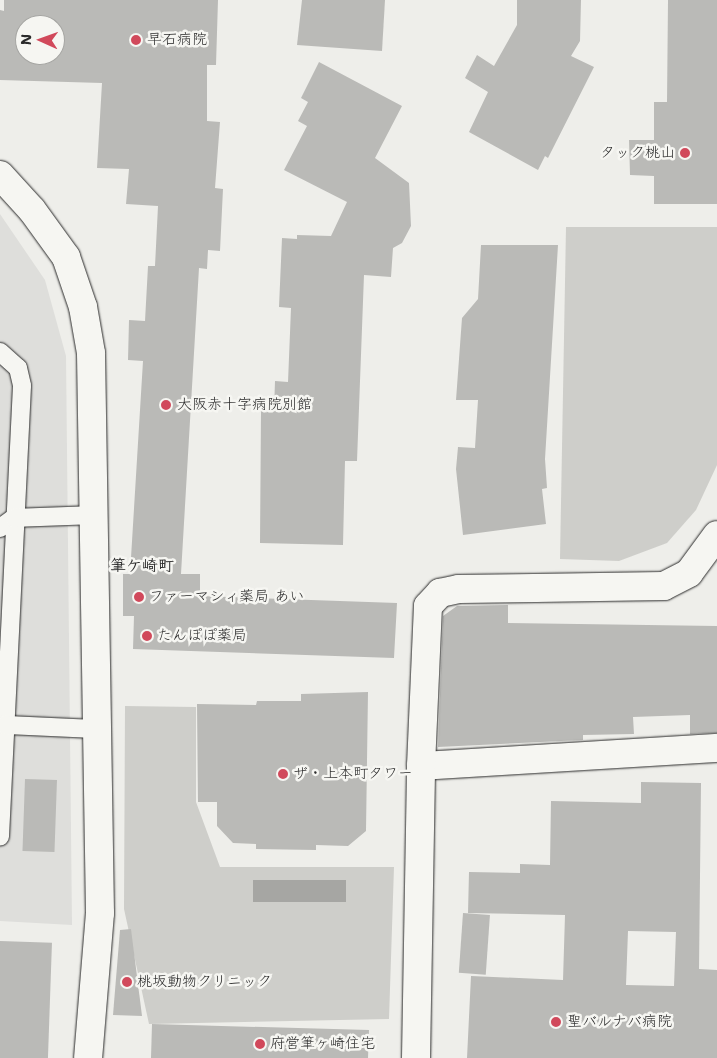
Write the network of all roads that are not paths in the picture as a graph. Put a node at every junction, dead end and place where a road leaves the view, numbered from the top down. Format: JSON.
{"nodes":[{"id":1,"x":0,"y":174,"type":"edge"},
{"id":2,"x":3,"y":357,"type":"edge"},
{"id":3,"x":94,"y":515,"type":"junction"},
{"id":4,"x":7,"y":523,"type":"edge"},
{"id":5,"x":717,"y":535,"type":"edge"},
{"id":6,"x":3,"y":723,"type":"edge"},
{"id":7,"x":97,"y":729,"type":"junction"},
{"id":8,"x":717,"y":748,"type":"edge"},
{"id":9,"x":421,"y":766,"type":"junction"},
{"id":10,"x":0,"y":836,"type":"edge"},
{"id":11,"x":88,"y":1058,"type":"edge"},
{"id":12,"x":416,"y":1058,"type":"edge"}],
"edges":[{"from":1,"to":3,"type":"street"},
{"from":2,"to":4,"type":"lane"},
{"from":3,"to":4,"type":"lane"},
{"from":3,"to":7,"type":"street"},
{"from":4,"to":6,"type":"lane"},
{"from":5,"to":9,"type":"street"},
{"from":6,"to":7,"type":"lane"},
{"from":6,"to":10,"type":"lane"},
{"from":7,"to":11,"type":"street"},
{"from":8,"to":9,"type":"street"},
{"from":9,"to":12,"type":"street"}]}
